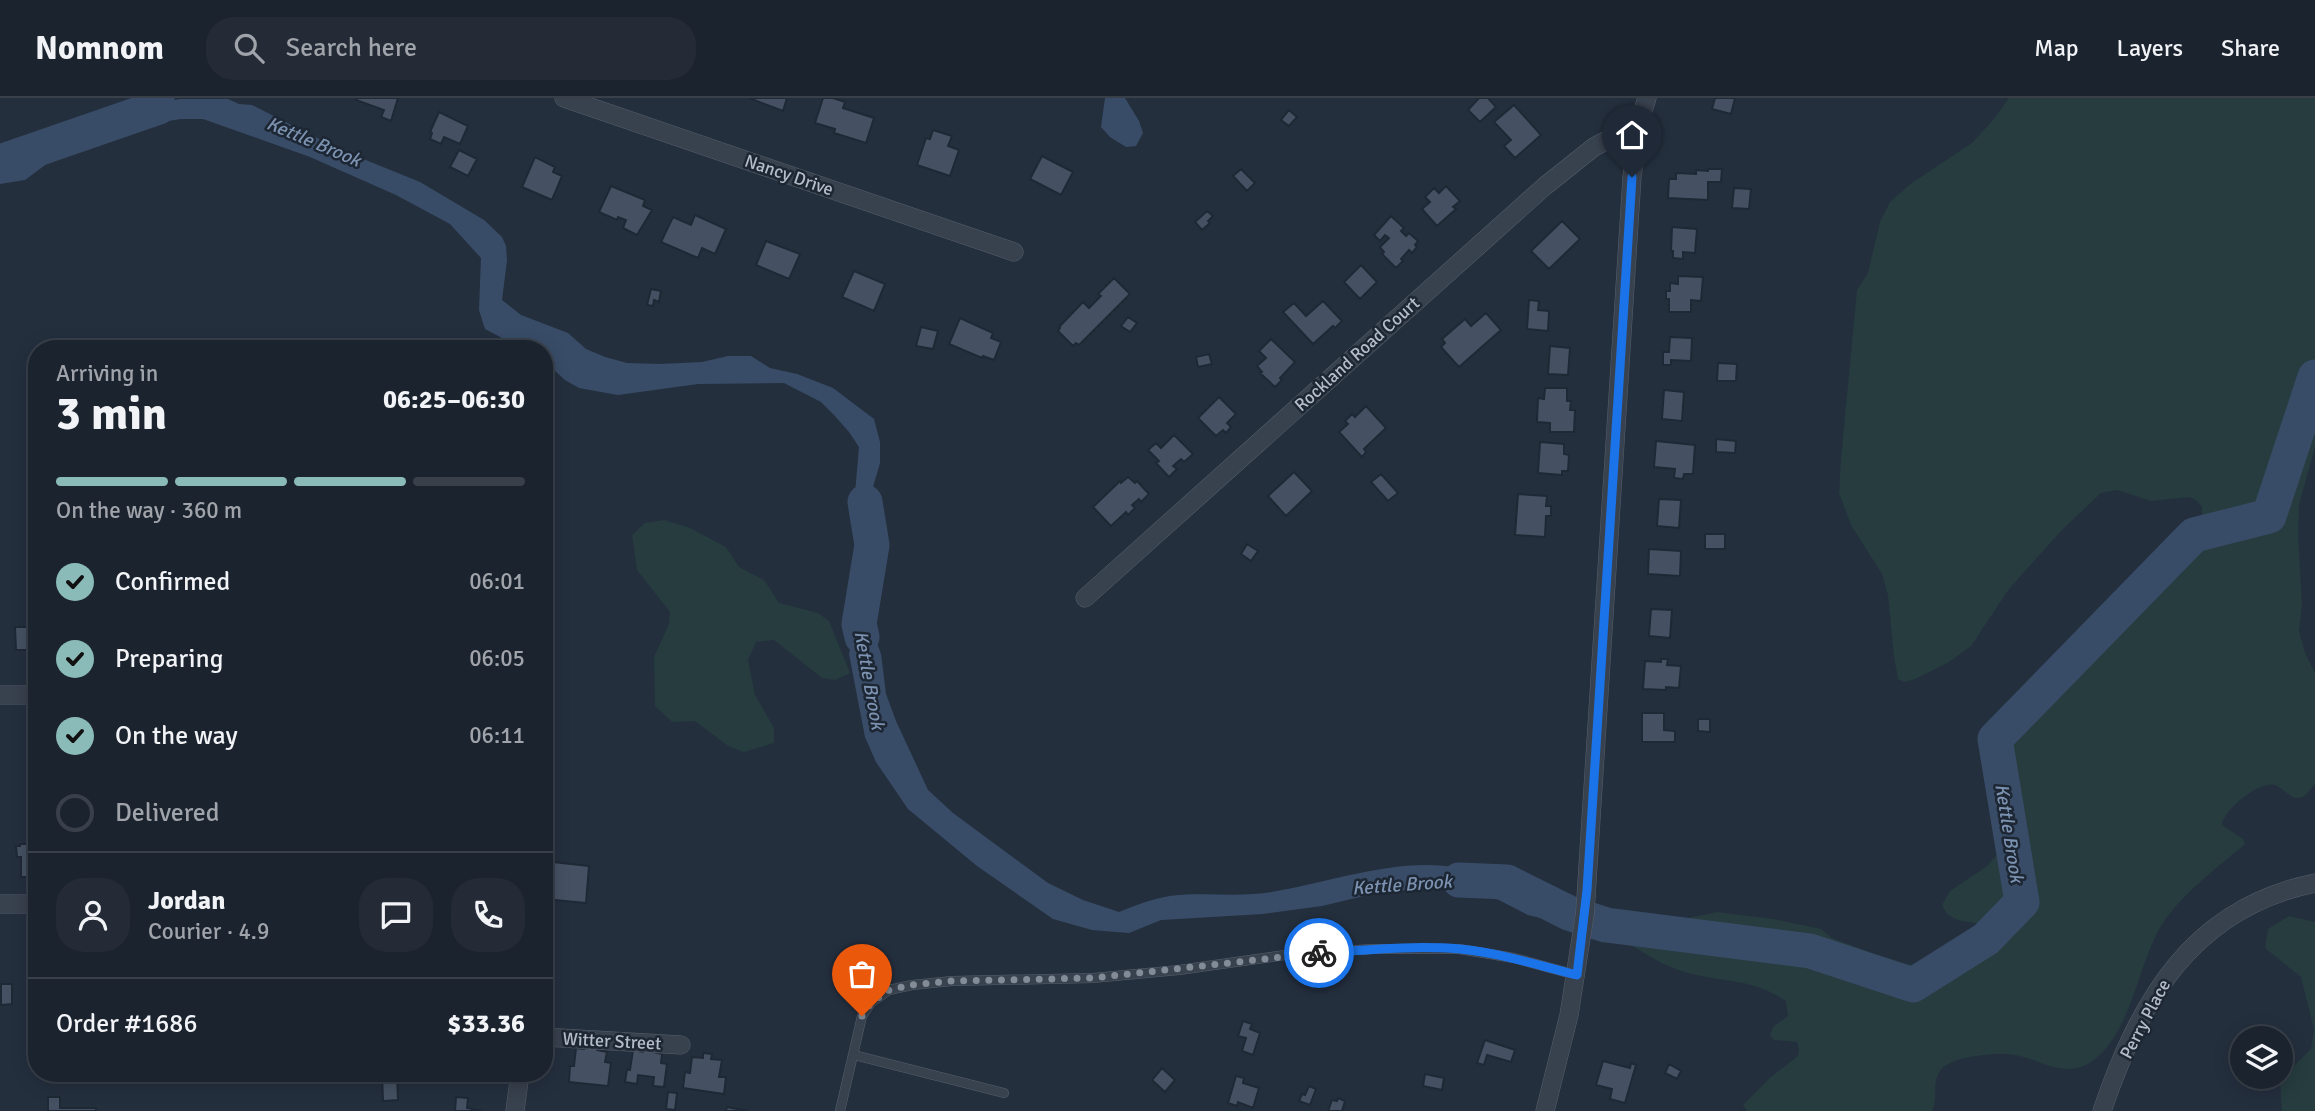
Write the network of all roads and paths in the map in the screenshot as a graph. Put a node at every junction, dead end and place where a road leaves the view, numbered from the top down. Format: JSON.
{"nodes":[{"id":1,"x":564,"y":98,"type":"edge"},
{"id":2,"x":1647,"y":98,"type":"edge"},
{"id":3,"x":1639,"y":123,"type":"junction"},
{"id":4,"x":1014,"y":253,"type":"dead end"},
{"id":5,"x":1085,"y":598,"type":"dead end"},
{"id":6,"x":0,"y":695,"type":"edge"},
{"id":7,"x":28,"y":695,"type":"edge"},
{"id":8,"x":2315,"y":883,"type":"edge"},
{"id":9,"x":0,"y":904,"type":"edge"},
{"id":10,"x":28,"y":904,"type":"edge"},
{"id":11,"x":1577,"y":975,"type":"junction"},
{"id":12,"x":553,"y":1038,"type":"edge"},
{"id":13,"x":681,"y":1045,"type":"dead end"},
{"id":14,"x":854,"y":1055,"type":"junction"},
{"id":15,"x":519,"y":1082,"type":"edge"},
{"id":16,"x":1004,"y":1093,"type":"dead end"},
{"id":17,"x":515,"y":1111,"type":"edge"},
{"id":18,"x":840,"y":1111,"type":"edge"},
{"id":19,"x":1545,"y":1111,"type":"edge"},
{"id":20,"x":2102,"y":1111,"type":"edge"}],
"edges":[{"from":1,"to":4,"type":"street","name":"Nancy Drive"},
{"from":2,"to":3,"type":"street"},
{"from":3,"to":5,"type":"street","name":"Rockland Road Court"},
{"from":3,"to":11,"type":"street"},
{"from":6,"to":7,"type":"street"},
{"from":8,"to":20,"type":"street","name":"Perry Place"},
{"from":9,"to":10,"type":"street"},
{"from":11,"to":14,"type":"lane"},
{"from":11,"to":19,"type":"street"},
{"from":12,"to":13,"type":"street","name":"Witter Street"},
{"from":14,"to":16,"type":"lane"},
{"from":14,"to":18,"type":"lane"},
{"from":15,"to":17,"type":"street"}]}
